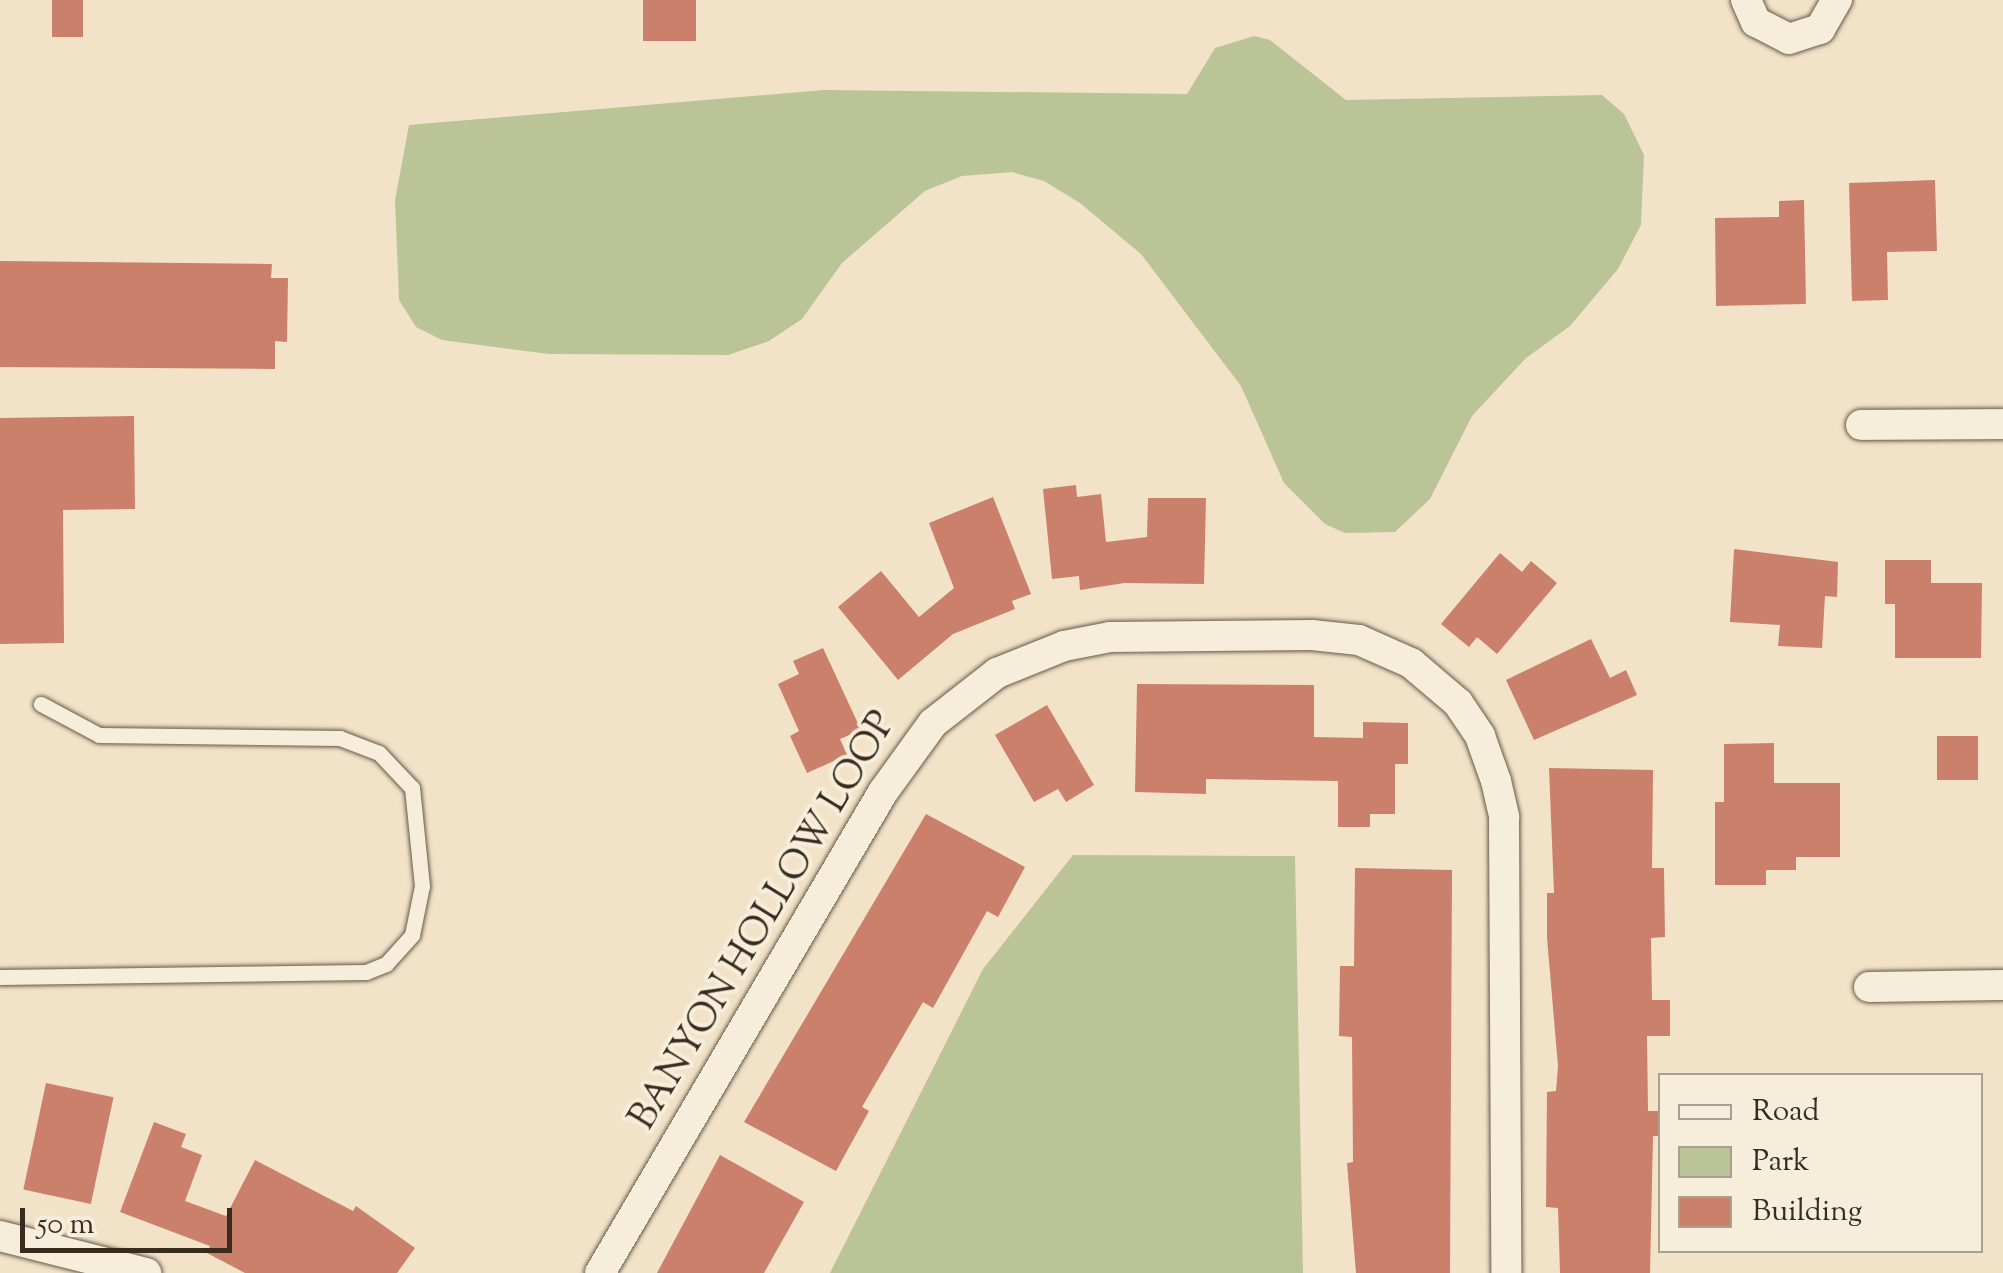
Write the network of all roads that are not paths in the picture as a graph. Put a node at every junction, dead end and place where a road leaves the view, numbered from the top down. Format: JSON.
{"nodes":[{"id":1,"x":1746,"y":0,"type":"edge"},
{"id":2,"x":1837,"y":0,"type":"edge"},
{"id":3,"x":2003,"y":424,"type":"edge"},
{"id":4,"x":1862,"y":426,"type":"dead end"},
{"id":5,"x":41,"y":704,"type":"dead end"},
{"id":6,"x":0,"y":977,"type":"edge"},
{"id":7,"x":2003,"y":985,"type":"edge"},
{"id":8,"x":1869,"y":986,"type":"dead end"},
{"id":9,"x":0,"y":1236,"type":"edge"},
{"id":10,"x":146,"y":1273,"type":"edge"},
{"id":11,"x":600,"y":1273,"type":"edge"},
{"id":12,"x":1506,"y":1273,"type":"edge"}],
"edges":[{"from":1,"to":2,"type":"street"},
{"from":3,"to":4,"type":"street"},
{"from":5,"to":6,"type":"lane"},
{"from":7,"to":8,"type":"street"},
{"from":9,"to":10,"type":"street"},
{"from":11,"to":12,"type":"street","name":"BANYON HOLLOW LOOP"}]}
